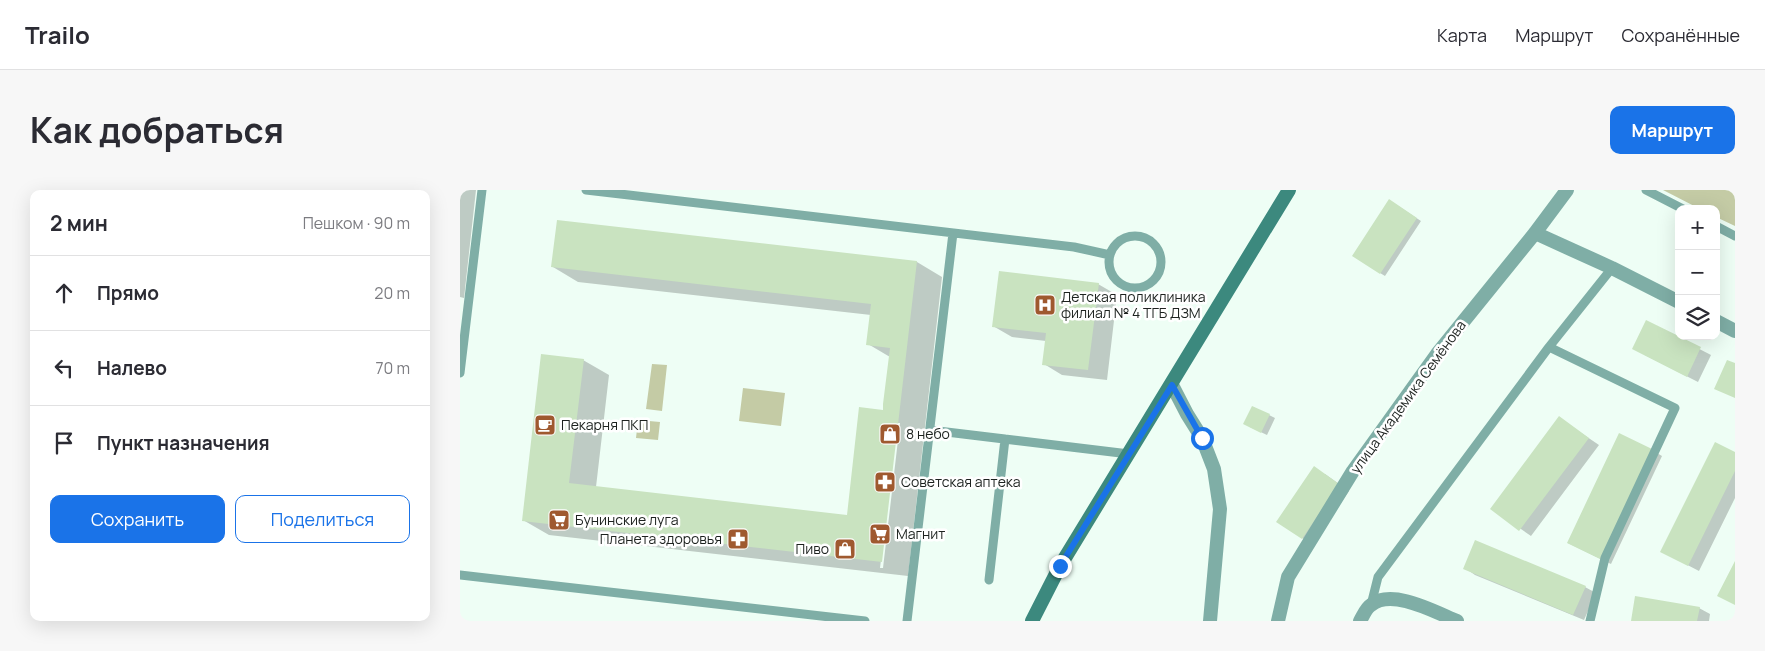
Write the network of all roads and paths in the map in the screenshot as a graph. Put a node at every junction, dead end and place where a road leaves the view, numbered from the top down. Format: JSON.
{"nodes":[{"id":1,"x":482,"y":190,"type":"edge"},
{"id":2,"x":586,"y":190,"type":"edge"},
{"id":3,"x":1289,"y":190,"type":"edge"},
{"id":4,"x":1567,"y":190,"type":"edge"},
{"id":5,"x":1646,"y":190,"type":"edge"},
{"id":6,"x":1675,"y":205,"type":"edge"},
{"id":7,"x":1720,"y":228,"type":"edge"},
{"id":8,"x":953,"y":233,"type":"junction"},
{"id":9,"x":1535,"y":233,"type":"junction"},
{"id":10,"x":1735,"y":236,"type":"edge"},
{"id":11,"x":1110,"y":255,"type":"junction"},
{"id":12,"x":1612,"y":268,"type":"junction"},
{"id":13,"x":1675,"y":300,"type":"edge"},
{"id":14,"x":1720,"y":323,"type":"edge"},
{"id":15,"x":1735,"y":330,"type":"edge"},
{"id":16,"x":1549,"y":347,"type":"junction"},
{"id":17,"x":461,"y":350,"type":"edge"},
{"id":18,"x":460,"y":373,"type":"edge"},
{"id":19,"x":1172,"y":385,"type":"junction"},
{"id":20,"x":930,"y":430,"type":"junction"},
{"id":21,"x":1005,"y":439,"type":"junction"},
{"id":22,"x":1128,"y":454,"type":"junction"},
{"id":23,"x":460,"y":575,"type":"edge"},
{"id":24,"x":989,"y":580,"type":"dead end"},
{"id":25,"x":1371,"y":605,"type":"junction"},
{"id":26,"x":865,"y":621,"type":"edge"},
{"id":27,"x":907,"y":621,"type":"edge"},
{"id":28,"x":1032,"y":621,"type":"edge"},
{"id":29,"x":1210,"y":621,"type":"edge"},
{"id":30,"x":1278,"y":621,"type":"edge"},
{"id":31,"x":1360,"y":621,"type":"edge"},
{"id":32,"x":1457,"y":621,"type":"edge"},
{"id":33,"x":1590,"y":621,"type":"edge"}],
"edges":[{"from":1,"to":17,"type":"lane"},
{"from":2,"to":8,"type":"lane"},
{"from":3,"to":19,"type":"main road"},
{"from":4,"to":9,"type":"street","name":"улица Академика Семёнова"},
{"from":5,"to":6,"type":"lane"},
{"from":7,"to":10,"type":"lane"},
{"from":8,"to":11,"type":"lane"},
{"from":8,"to":20,"type":"lane"},
{"from":9,"to":12,"type":"street"},
{"from":9,"to":30,"type":"street","name":"улица Академика Семёнова"},
{"from":11,"to":11,"type":"lane"},
{"from":12,"to":13,"type":"street"},
{"from":12,"to":16,"type":"lane"},
{"from":14,"to":15,"type":"street"},
{"from":16,"to":25,"type":"lane"},
{"from":16,"to":33,"type":"lane"},
{"from":17,"to":18,"type":"lane"},
{"from":19,"to":22,"type":"main road"},
{"from":19,"to":29,"type":"street"},
{"from":20,"to":21,"type":"lane"},
{"from":20,"to":27,"type":"lane"},
{"from":21,"to":22,"type":"lane"},
{"from":21,"to":24,"type":"lane"},
{"from":22,"to":28,"type":"main road"},
{"from":23,"to":26,"type":"lane"},
{"from":25,"to":31,"type":"street"},
{"from":25,"to":32,"type":"street"}]}
